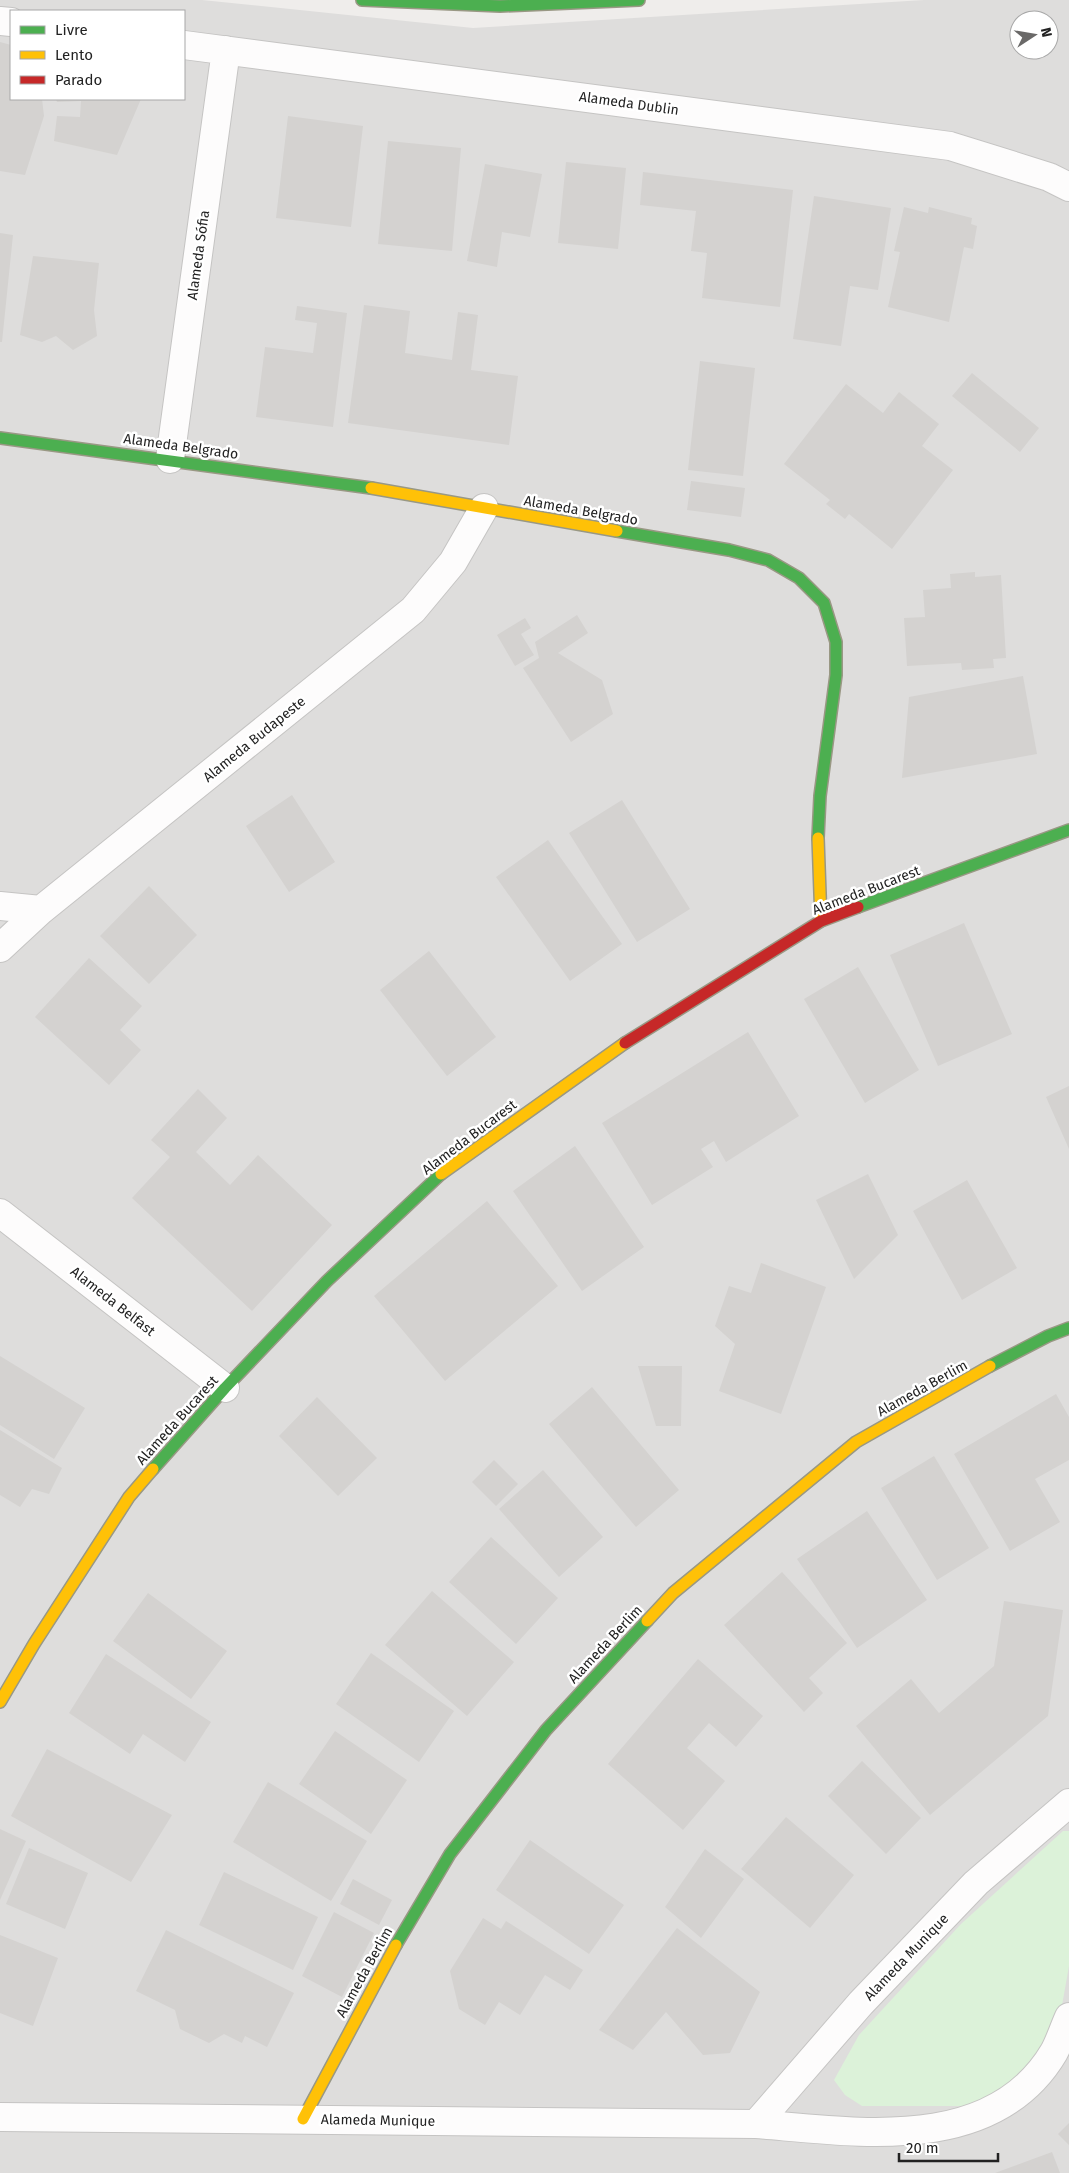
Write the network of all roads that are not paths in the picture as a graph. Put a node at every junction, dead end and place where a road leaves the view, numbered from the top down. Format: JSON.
{"nodes":[{"id":1,"x":362,"y":0,"type":"edge"},
{"id":2,"x":639,"y":0,"type":"edge"},
{"id":3,"x":185,"y":45,"type":"edge"},
{"id":4,"x":226,"y":50,"type":"junction"},
{"id":5,"x":1069,"y":187,"type":"edge"},
{"id":6,"x":0,"y":438,"type":"edge"},
{"id":7,"x":170,"y":459,"type":"junction"},
{"id":8,"x":484,"y":508,"type":"junction"},
{"id":9,"x":1069,"y":830,"type":"edge"},
{"id":10,"x":0,"y":906,"type":"edge"},
{"id":11,"x":41,"y":910,"type":"junction"},
{"id":12,"x":821,"y":921,"type":"junction"},
{"id":13,"x":0,"y":948,"type":"edge"},
{"id":14,"x":0,"y":1213,"type":"edge"},
{"id":15,"x":1069,"y":1328,"type":"edge"},
{"id":16,"x":225,"y":1388,"type":"junction"},
{"id":17,"x":0,"y":1702,"type":"edge"},
{"id":18,"x":1069,"y":1803,"type":"edge"},
{"id":19,"x":1069,"y":2017,"type":"edge"},
{"id":20,"x":0,"y":2117,"type":"edge"},
{"id":21,"x":303,"y":2119,"type":"junction"},
{"id":22,"x":756,"y":2124,"type":"junction"}],
"edges":[{"from":1,"to":2,"type":"street"},
{"from":3,"to":4,"type":"street","name":"Alameda Dublin"},
{"from":4,"to":5,"type":"street","name":"Alameda Dublin"},
{"from":4,"to":7,"type":"street","name":"Alameda Sófia"},
{"from":6,"to":7,"type":"street","name":"Alameda Belgrado"},
{"from":7,"to":8,"type":"street","name":"Alameda Belgrado"},
{"from":8,"to":11,"type":"street","name":"Alameda Budapeste"},
{"from":8,"to":12,"type":"street","name":"Alameda Belgrado"},
{"from":9,"to":12,"type":"street","name":"Alameda Bucarest"},
{"from":10,"to":11,"type":"street"},
{"from":11,"to":13,"type":"street","name":"Alameda Budapeste"},
{"from":12,"to":16,"type":"street","name":"Alameda Bucarest"},
{"from":14,"to":16,"type":"street","name":"Alameda Belfast"},
{"from":15,"to":21,"type":"street","name":"Alameda Berlim"},
{"from":16,"to":17,"type":"street","name":"Alameda Bucarest"},
{"from":18,"to":22,"type":"street","name":"Alameda Munique"},
{"from":19,"to":22,"type":"street","name":"Alameda Munique"},
{"from":20,"to":21,"type":"street","name":"Alameda Munique"},
{"from":21,"to":22,"type":"street","name":"Alameda Munique"}]}
